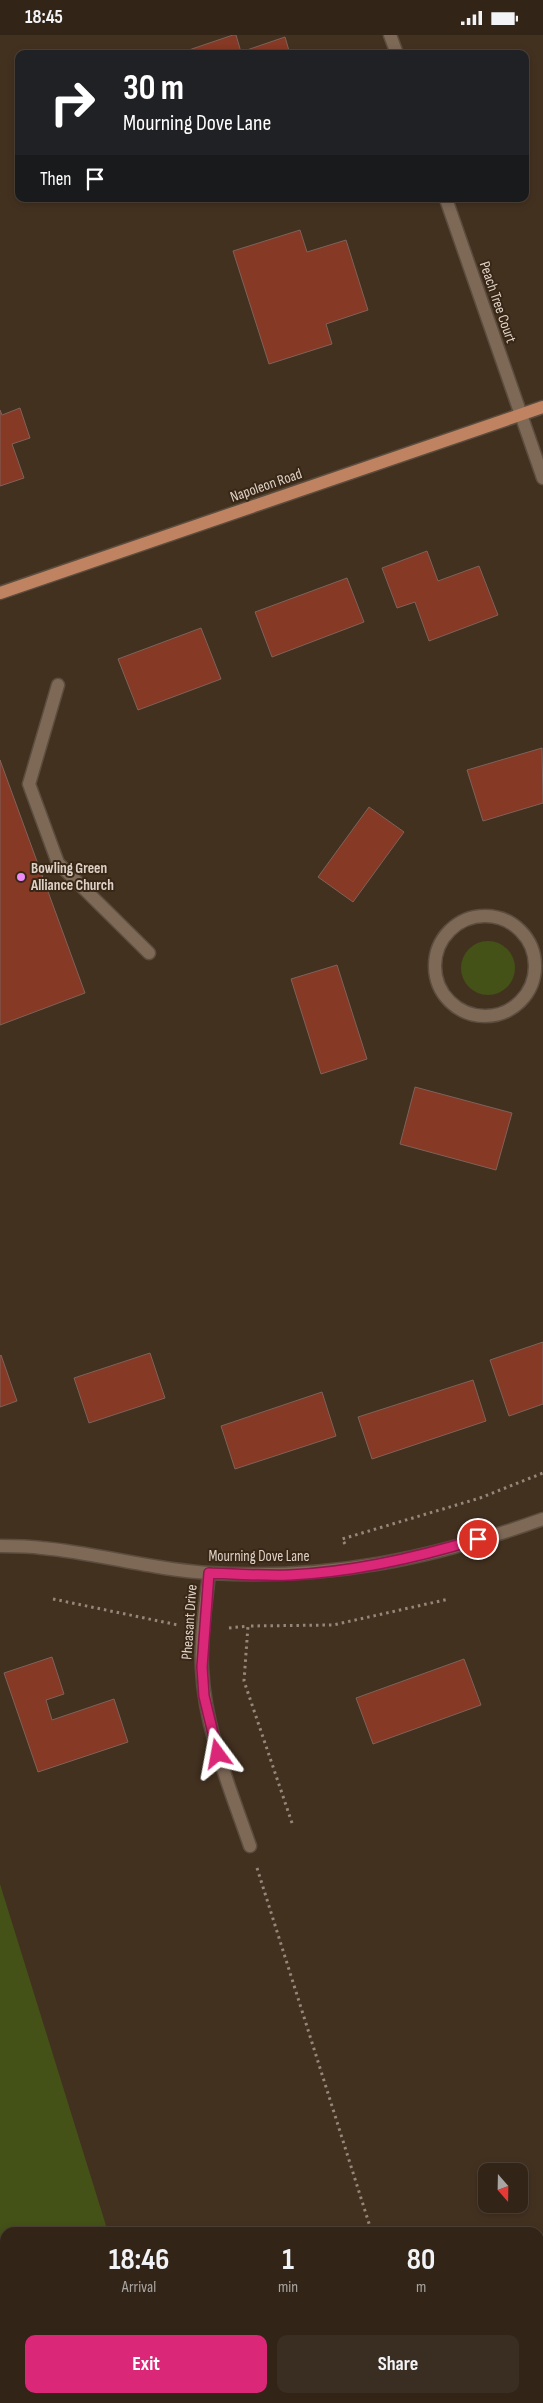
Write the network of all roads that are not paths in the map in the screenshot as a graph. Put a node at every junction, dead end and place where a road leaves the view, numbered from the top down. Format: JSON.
{"nodes":[{"id":1,"x":390,"y":35,"type":"edge"},
{"id":2,"x":396,"y":50,"type":"edge"},
{"id":3,"x":447,"y":202,"type":"edge"},
{"id":4,"x":543,"y":407,"type":"edge"},
{"id":5,"x":520,"y":414,"type":"junction"},
{"id":6,"x":543,"y":478,"type":"edge"},
{"id":7,"x":0,"y":593,"type":"edge"},
{"id":8,"x":58,"y":685,"type":"dead end"},
{"id":9,"x":543,"y":946,"type":"edge"},
{"id":10,"x":530,"y":950,"type":"junction"},
{"id":11,"x":148,"y":953,"type":"dead end"},
{"id":12,"x":543,"y":1519,"type":"edge"},
{"id":13,"x":0,"y":1546,"type":"edge"},
{"id":14,"x":209,"y":1573,"type":"junction"},
{"id":15,"x":250,"y":1846,"type":"road end"}],
"edges":[{"from":1,"to":2,"type":"street"},
{"from":3,"to":5,"type":"street","name":"Peach Tree Court"},
{"from":4,"to":5,"type":"main road","name":"Napoleon Road"},
{"from":5,"to":6,"type":"street","name":"Peach Tree Court"},
{"from":5,"to":7,"type":"main road","name":"Napoleon Road"},
{"from":8,"to":11,"type":"street"},
{"from":9,"to":10,"type":"street"},
{"from":10,"to":10,"type":"street"},
{"from":12,"to":14,"type":"street","name":"Mourning Dove Lane"},
{"from":13,"to":14,"type":"street","name":"Mourning Dove Lane"},
{"from":14,"to":15,"type":"street","name":"Pheasant Drive"}]}
